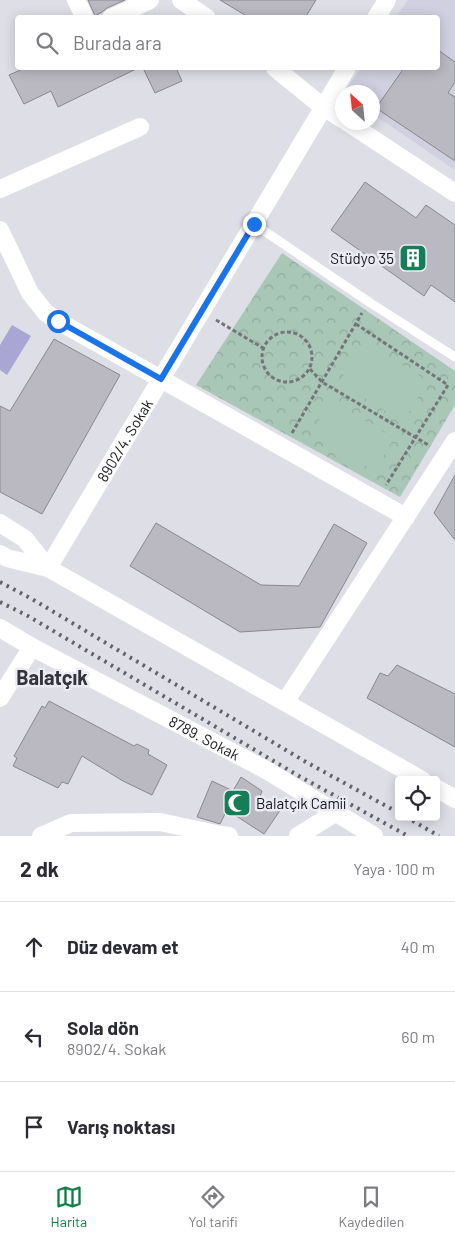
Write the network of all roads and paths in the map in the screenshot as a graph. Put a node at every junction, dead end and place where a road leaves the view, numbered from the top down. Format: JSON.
{"nodes":[{"id":1,"x":76,"y":0,"type":"edge"},
{"id":2,"x":150,"y":0,"type":"edge"},
{"id":3,"x":181,"y":0,"type":"edge"},
{"id":4,"x":387,"y":0,"type":"edge"},
{"id":5,"x":84,"y":15,"type":"edge"},
{"id":6,"x":118,"y":15,"type":"edge"},
{"id":7,"x":203,"y":15,"type":"edge"},
{"id":8,"x":378,"y":15,"type":"edge"},
{"id":9,"x":277,"y":70,"type":"edge"},
{"id":10,"x":345,"y":70,"type":"edge"},
{"id":11,"x":323,"y":107,"type":"junction"},
{"id":12,"x":335,"y":115,"type":"edge"},
{"id":13,"x":140,"y":127,"type":"dead end"},
{"id":14,"x":359,"y":130,"type":"edge"},
{"id":15,"x":0,"y":189,"type":"edge"},
{"id":16,"x":455,"y":193,"type":"edge"},
{"id":17,"x":254,"y":224,"type":"junction"},
{"id":18,"x":0,"y":230,"type":"edge"},
{"id":19,"x":369,"y":302,"type":"junction"},
{"id":20,"x":201,"y":311,"type":"junction"},
{"id":21,"x":356,"y":324,"type":"junction"},
{"id":22,"x":263,"y":348,"type":"junction"},
{"id":23,"x":455,"y":357,"type":"edge"},
{"id":24,"x":310,"y":369,"type":"junction"},
{"id":25,"x":161,"y":379,"type":"junction"},
{"id":26,"x":322,"y":382,"type":"junction"},
{"id":27,"x":416,"y":438,"type":"junction"},
{"id":28,"x":284,"y":448,"type":"junction"},
{"id":29,"x":450,"y":448,"type":"edge"},
{"id":30,"x":376,"y":500,"type":"junction"},
{"id":31,"x":406,"y":517,"type":"junction"},
{"id":32,"x":0,"y":523,"type":"edge"},
{"id":33,"x":0,"y":554,"type":"edge"},
{"id":34,"x":48,"y":568,"type":"junction"},
{"id":35,"x":0,"y":628,"type":"edge"},
{"id":36,"x":32,"y":647,"type":"junction"},
{"id":37,"x":0,"y":698,"type":"edge"},
{"id":38,"x":284,"y":702,"type":"junction"},
{"id":39,"x":415,"y":776,"type":"edge"},
{"id":40,"x":440,"y":790,"type":"edge"},
{"id":41,"x":455,"y":799,"type":"edge"},
{"id":42,"x":335,"y":813,"type":"junction"},
{"id":43,"x":41,"y":836,"type":"edge"},
{"id":44,"x":229,"y":836,"type":"edge"},
{"id":45,"x":298,"y":836,"type":"edge"},
{"id":46,"x":374,"y":836,"type":"edge"}],
"edges":[{"from":1,"to":5,"type":"street"},
{"from":2,"to":6,"type":"street"},
{"from":3,"to":7,"type":"street"},
{"from":4,"to":8,"type":"street"},
{"from":9,"to":11,"type":"street"},
{"from":10,"to":11,"type":"street","name":"8902/4. Sokak"},
{"from":11,"to":12,"type":"street"},
{"from":11,"to":17,"type":"street","name":"8902/4. Sokak"},
{"from":13,"to":15,"type":"street"},
{"from":14,"to":16,"type":"street"},
{"from":17,"to":19,"type":"lane"},
{"from":17,"to":20,"type":"street","name":"8902/4. Sokak"},
{"from":18,"to":25,"type":"street"},
{"from":19,"to":21,"type":"path"},
{"from":19,"to":23,"type":"lane"},
{"from":20,"to":22,"type":"path"},
{"from":20,"to":25,"type":"street","name":"8902/4. Sokak"},
{"from":21,"to":26,"type":"path"},
{"from":21,"to":27,"type":"path"},
{"from":22,"to":24,"type":"path"},
{"from":22,"to":24,"type":"path"},
{"from":24,"to":26,"type":"path"},
{"from":25,"to":28,"type":"street"},
{"from":25,"to":34,"type":"street","name":"8902/4. Sokak"},
{"from":26,"to":27,"type":"path"},
{"from":26,"to":28,"type":"path"},
{"from":27,"to":29,"type":"path"},
{"from":27,"to":30,"type":"path"},
{"from":28,"to":30,"type":"street"},
{"from":29,"to":31,"type":"street"},
{"from":30,"to":31,"type":"street"},
{"from":31,"to":38,"type":"street"},
{"from":32,"to":34,"type":"street"},
{"from":33,"to":34,"type":"street"},
{"from":34,"to":38,"type":"street"},
{"from":35,"to":36,"type":"street","name":"8789. Sokak"},
{"from":36,"to":37,"type":"street"},
{"from":36,"to":42,"type":"street","name":"8789. Sokak"},
{"from":38,"to":39,"type":"street"},
{"from":40,"to":41,"type":"street"},
{"from":42,"to":45,"type":"street"},
{"from":42,"to":46,"type":"street","name":"8789. Sokak"},
{"from":43,"to":44,"type":"street"}]}
